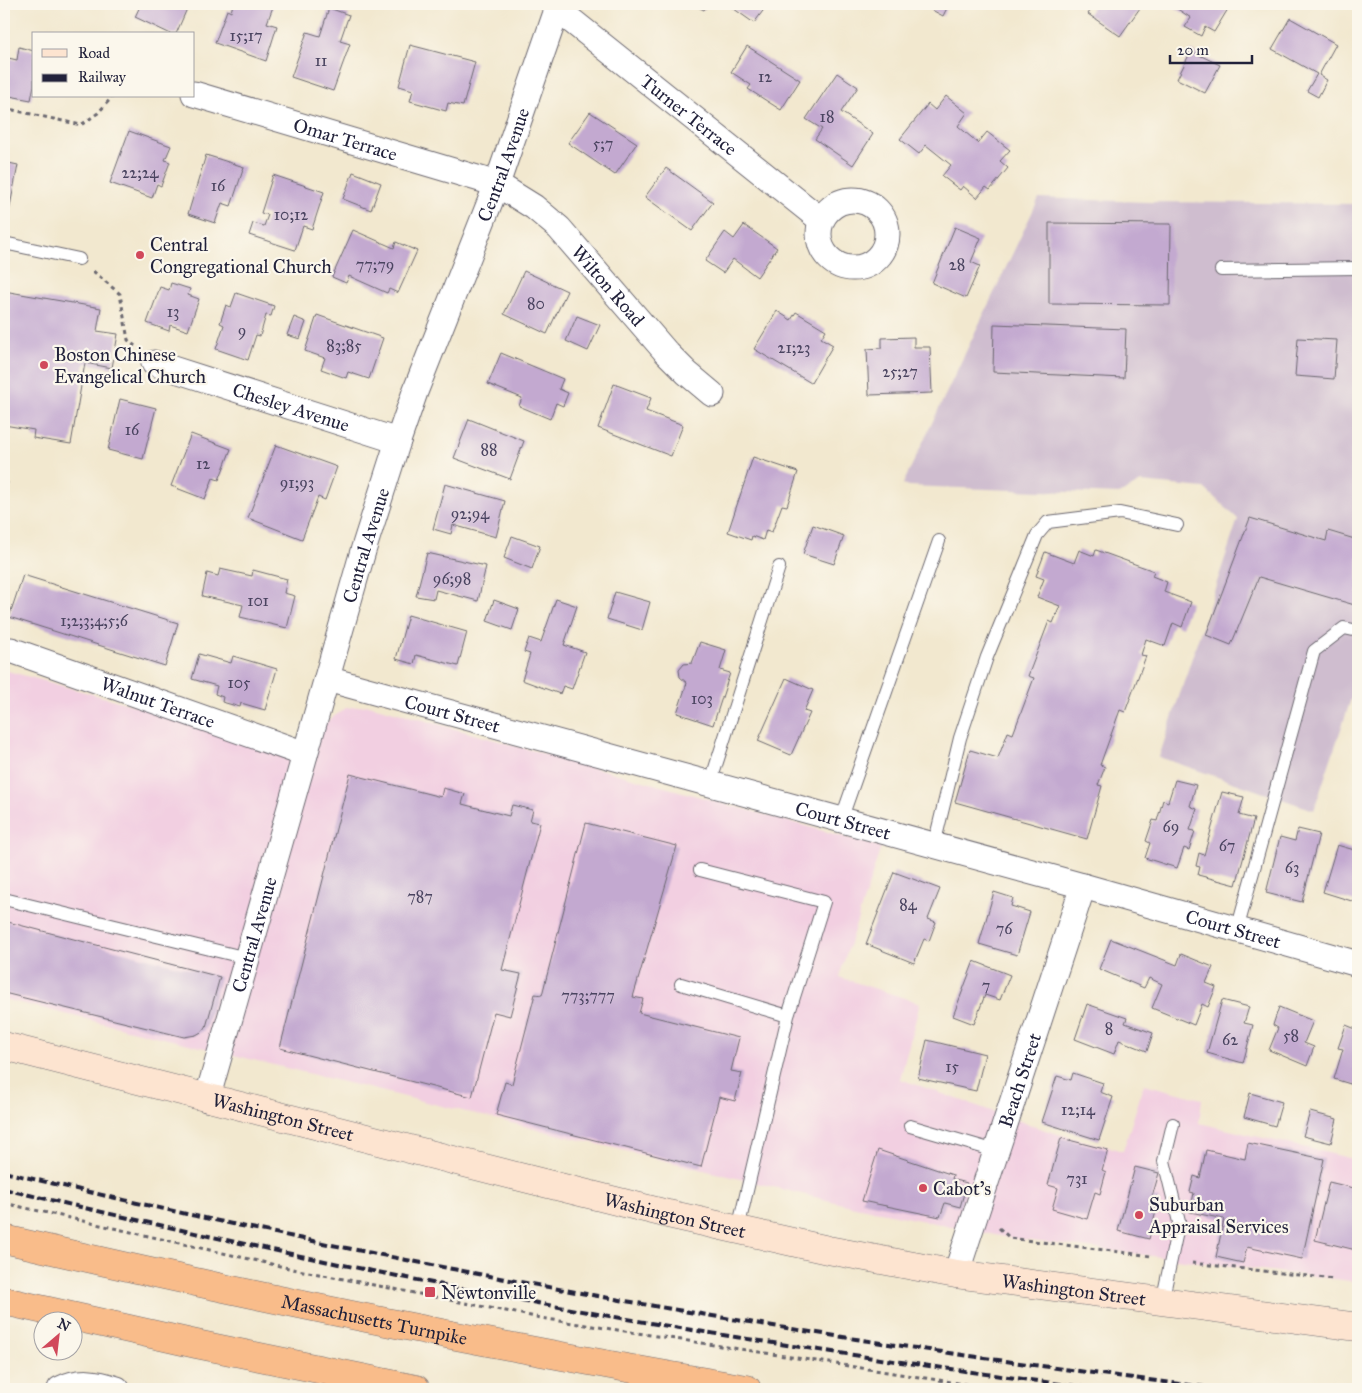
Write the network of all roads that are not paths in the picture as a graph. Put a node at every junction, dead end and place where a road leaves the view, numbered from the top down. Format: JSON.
{"nodes":[{"id":1,"x":558,"y":6,"type":"edge"},
{"id":2,"x":195,"y":94,"type":"edge"},
{"id":3,"x":497,"y":184,"type":"junction"},
{"id":4,"x":821,"y":220,"type":"dead end"},
{"id":5,"x":4,"y":243,"type":"edge"},
{"id":6,"x":79,"y":259,"type":"road end"},
{"id":7,"x":1358,"y":268,"type":"edge"},
{"id":8,"x":1221,"y":270,"type":"dead end"},
{"id":9,"x":154,"y":363,"type":"road end"},
{"id":10,"x":712,"y":394,"type":"dead end"},
{"id":11,"x":398,"y":441,"type":"junction"},
{"id":12,"x":1177,"y":525,"type":"dead end"},
{"id":13,"x":939,"y":541,"type":"dead end"},
{"id":14,"x":779,"y":567,"type":"dead end"},
{"id":15,"x":1358,"y":631,"type":"edge"},
{"id":16,"x":11,"y":650,"type":"dead end"},
{"id":17,"x":327,"y":679,"type":"junction"},
{"id":18,"x":305,"y":754,"type":"junction"},
{"id":19,"x":710,"y":784,"type":"junction"},
{"id":20,"x":841,"y":820,"type":"junction"},
{"id":21,"x":934,"y":845,"type":"junction"},
{"id":22,"x":700,"y":870,"type":"dead end"},
{"id":23,"x":1083,"y":886,"type":"junction"},
{"id":24,"x":4,"y":899,"type":"edge"},
{"id":25,"x":1237,"y":930,"type":"junction"},
{"id":26,"x":247,"y":958,"type":"junction"},
{"id":27,"x":1358,"y":964,"type":"edge"},
{"id":28,"x":681,"y":984,"type":"dead end"},
{"id":29,"x":788,"y":1016,"type":"junction"},
{"id":30,"x":4,"y":1046,"type":"edge"},
{"id":31,"x":207,"y":1099,"type":"junction"},
{"id":32,"x":1173,"y":1124,"type":"dead end"},
{"id":33,"x":910,"y":1126,"type":"dead end"},
{"id":34,"x":996,"y":1151,"type":"junction"},
{"id":35,"x":738,"y":1229,"type":"junction"},
{"id":36,"x":4,"y":1239,"type":"edge"},
{"id":37,"x":956,"y":1274,"type":"junction"},
{"id":38,"x":4,"y":1300,"type":"edge"},
{"id":39,"x":1162,"y":1302,"type":"junction"},
{"id":40,"x":1358,"y":1327,"type":"edge"},
{"id":41,"x":60,"y":1389,"type":"edge"},
{"id":42,"x":116,"y":1389,"type":"edge"},
{"id":43,"x":416,"y":1389,"type":"edge"},
{"id":44,"x":747,"y":1389,"type":"edge"}],
"edges":[{"from":1,"to":3,"type":"street","name":"Central Avenue"},
{"from":1,"to":4,"type":"street","name":"Turner Terrace"},
{"from":2,"to":3,"type":"street","name":"Omar Terrace"},
{"from":3,"to":10,"type":"street","name":"Wilton Road"},
{"from":3,"to":11,"type":"street","name":"Central Avenue"},
{"from":5,"to":6,"type":"lane"},
{"from":7,"to":8,"type":"lane"},
{"from":9,"to":11,"type":"street","name":"Chesley Avenue"},
{"from":11,"to":17,"type":"street","name":"Central Avenue"},
{"from":12,"to":21,"type":"lane"},
{"from":13,"to":20,"type":"lane"},
{"from":14,"to":19,"type":"lane"},
{"from":15,"to":25,"type":"lane"},
{"from":16,"to":18,"type":"street","name":"Walnut Terrace"},
{"from":17,"to":18,"type":"street","name":"Central Avenue"},
{"from":17,"to":19,"type":"street","name":"Court Street"},
{"from":18,"to":26,"type":"street","name":"Central Avenue"},
{"from":19,"to":20,"type":"street","name":"Court Street"},
{"from":20,"to":21,"type":"street","name":"Court Street"},
{"from":21,"to":23,"type":"street","name":"Court Street"},
{"from":22,"to":29,"type":"lane"},
{"from":23,"to":25,"type":"street","name":"Court Street"},
{"from":23,"to":34,"type":"street","name":"Beach Street"},
{"from":24,"to":26,"type":"lane"},
{"from":25,"to":27,"type":"street","name":"Court Street"},
{"from":26,"to":31,"type":"street","name":"Central Avenue"},
{"from":28,"to":29,"type":"lane"},
{"from":29,"to":35,"type":"lane"},
{"from":30,"to":31,"type":"main road","name":"Washington Street"},
{"from":31,"to":35,"type":"main road","name":"Washington Street"},
{"from":32,"to":39,"type":"lane"},
{"from":33,"to":34,"type":"lane"},
{"from":34,"to":37,"type":"street","name":"Beach Street"},
{"from":35,"to":37,"type":"main road","name":"Washington Street"},
{"from":36,"to":44,"type":"highway","name":"Massachusetts Turnpike"},
{"from":37,"to":39,"type":"main road","name":"Washington Street"},
{"from":38,"to":43,"type":"highway"},
{"from":39,"to":40,"type":"main road","name":"Washington Street"},
{"from":41,"to":42,"type":"street"}]}
